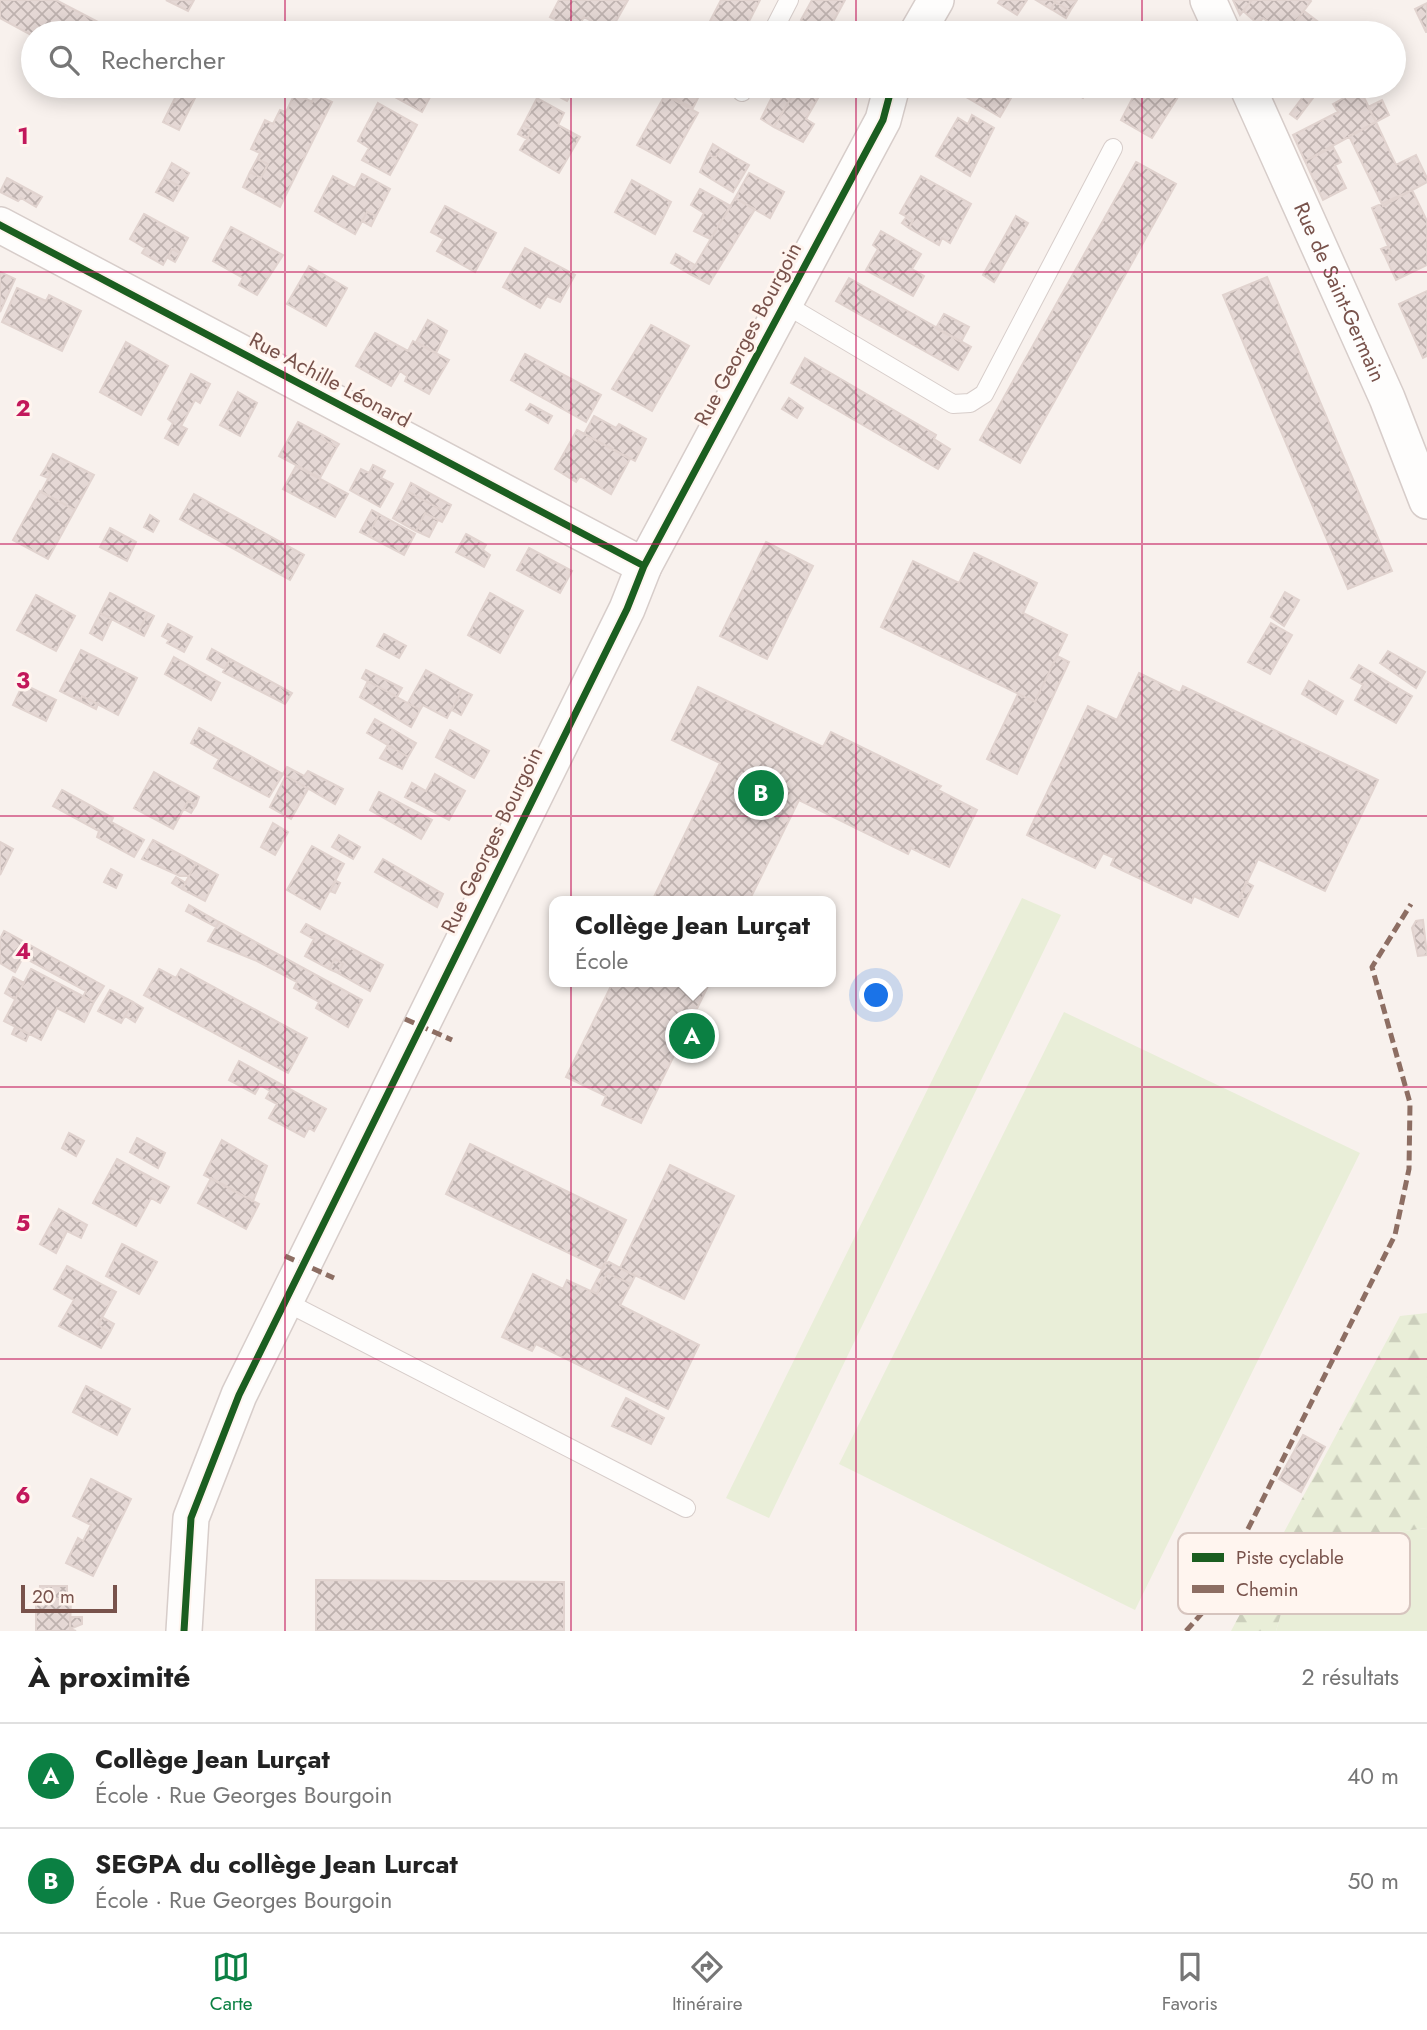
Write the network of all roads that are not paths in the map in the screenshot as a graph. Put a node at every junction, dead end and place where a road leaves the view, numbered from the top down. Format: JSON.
{"nodes":[{"id":1,"x":789,"y":0,"type":"edge"},
{"id":2,"x":936,"y":0,"type":"edge"},
{"id":3,"x":1208,"y":0,"type":"edge"},
{"id":4,"x":778,"y":21,"type":"edge"},
{"id":5,"x":924,"y":21,"type":"edge"},
{"id":6,"x":1218,"y":21,"type":"edge"},
{"id":7,"x":889,"y":98,"type":"edge"},
{"id":8,"x":1252,"y":98,"type":"edge"},
{"id":9,"x":1113,"y":148,"type":"dead end"},
{"id":10,"x":0,"y":225,"type":"edge"},
{"id":11,"x":783,"y":303,"type":"junction"},
{"id":12,"x":1427,"y":501,"type":"edge"},
{"id":13,"x":644,"y":566,"type":"junction"},
{"id":14,"x":284,"y":1301,"type":"junction"},
{"id":15,"x":686,"y":1508,"type":"dead end"},
{"id":16,"x":184,"y":1631,"type":"edge"}],
"edges":[{"from":1,"to":4,"type":"lane"},
{"from":2,"to":5,"type":"street"},
{"from":3,"to":6,"type":"street"},
{"from":7,"to":11,"type":"street","name":"Rue Georges Bourgoin"},
{"from":8,"to":12,"type":"street","name":"Rue de Saint-Germain"},
{"from":9,"to":11,"type":"lane"},
{"from":10,"to":13,"type":"street","name":"Rue Achille Léonard"},
{"from":11,"to":13,"type":"street","name":"Rue Georges Bourgoin"},
{"from":13,"to":14,"type":"street","name":"Rue Georges Bourgoin"},
{"from":14,"to":15,"type":"lane"},
{"from":14,"to":16,"type":"street","name":"Rue Georges Bourgoin"}]}
